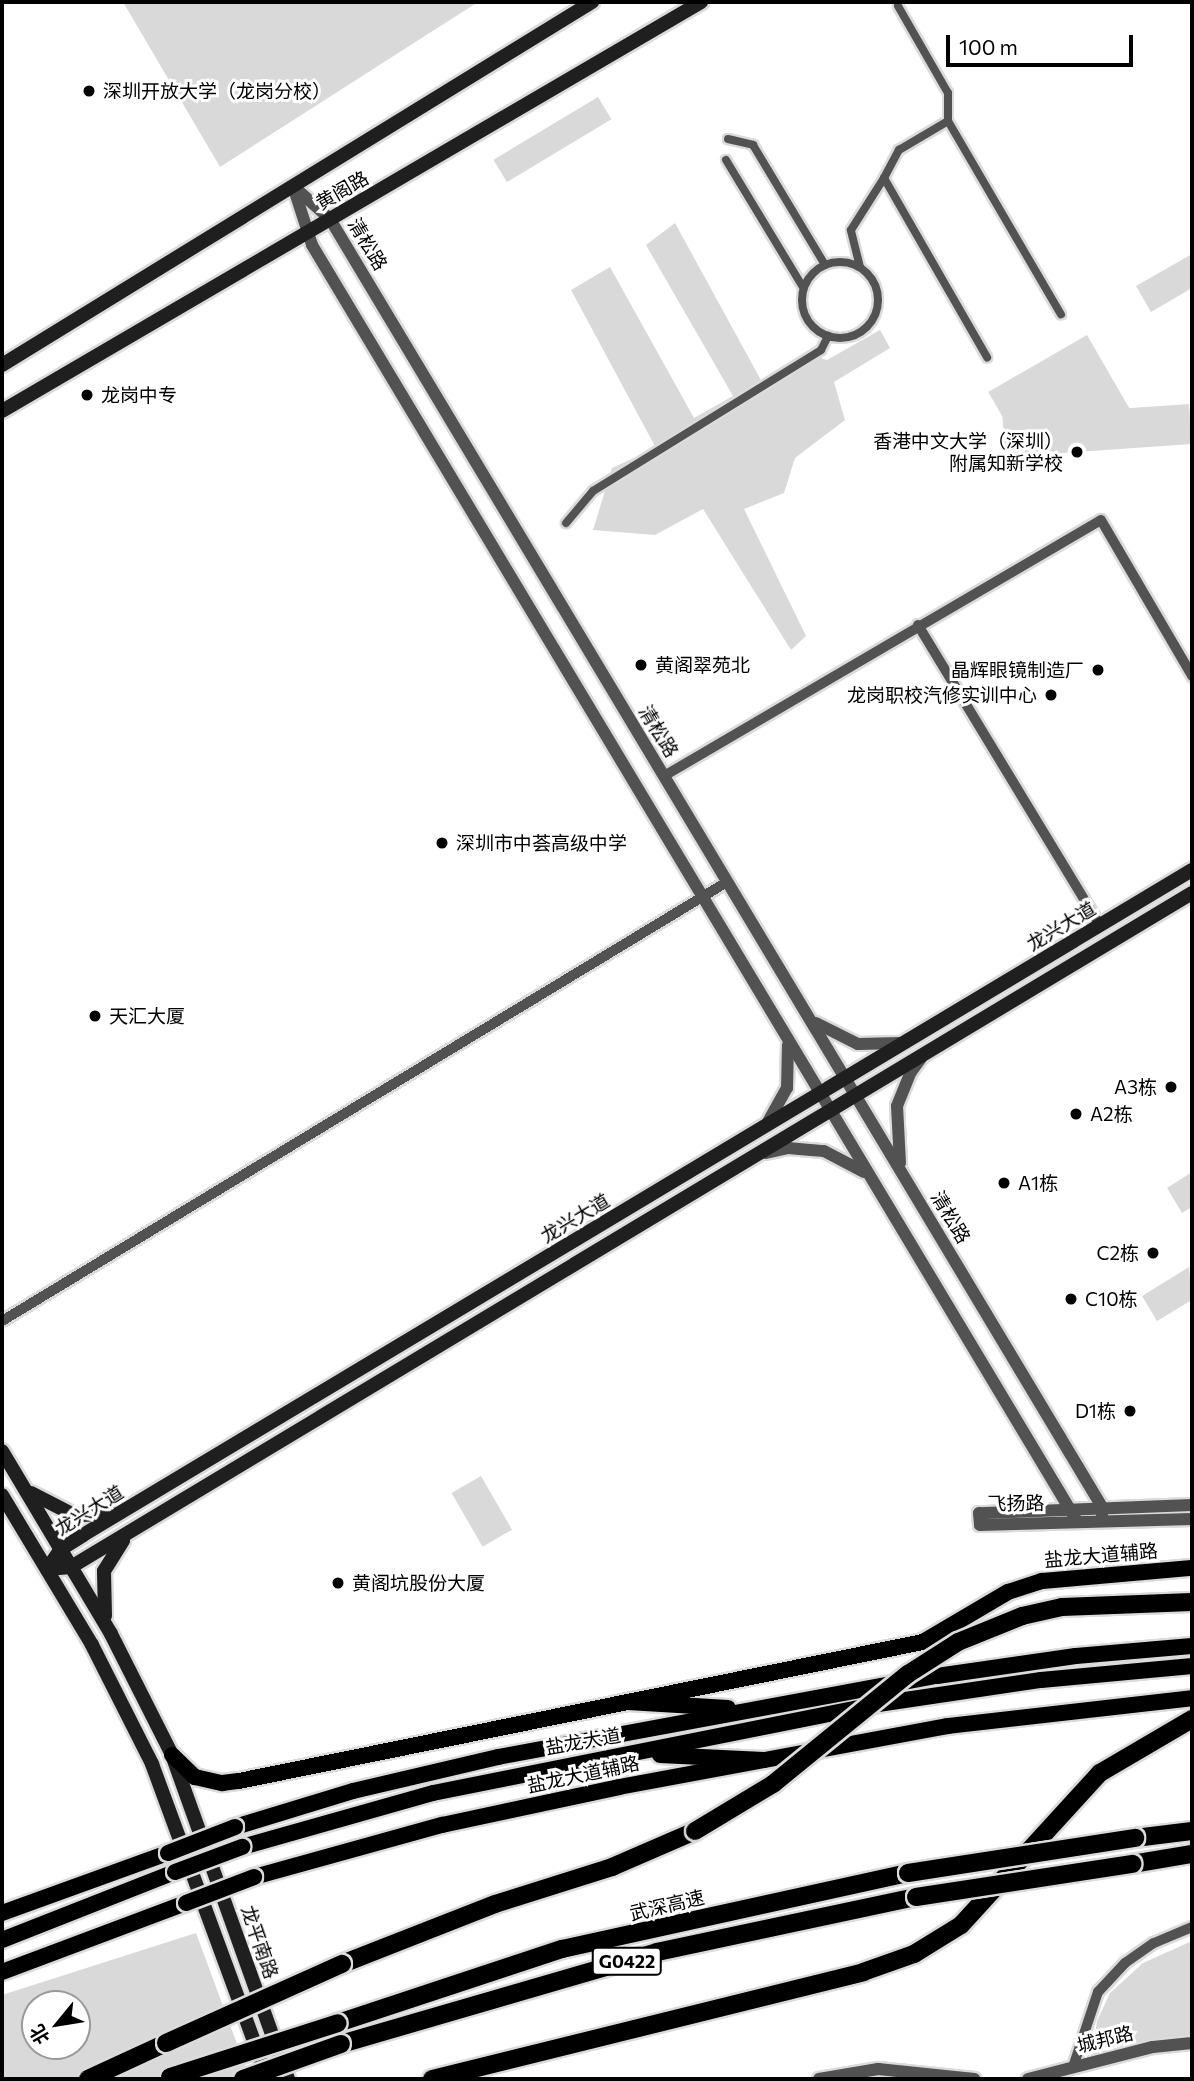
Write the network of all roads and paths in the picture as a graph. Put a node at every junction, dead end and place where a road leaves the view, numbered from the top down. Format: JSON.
{"nodes":[{"id":1,"x":592,"y":2,"type":"edge"},
{"id":2,"x":701,"y":2,"type":"edge"},
{"id":3,"x":898,"y":6,"type":"dead end"},
{"id":4,"x":948,"y":121,"type":"junction"},
{"id":5,"x":728,"y":139,"type":"dead end"},
{"id":6,"x":726,"y":160,"type":"dead end"},
{"id":7,"x":884,"y":178,"type":"junction"},
{"id":8,"x":293,"y":186,"type":"junction"},
{"id":9,"x":330,"y":219,"type":"junction"},
{"id":10,"x":305,"y":233,"type":"junction"},
{"id":11,"x":825,"y":265,"type":"junction"},
{"id":12,"x":860,"y":267,"type":"junction"},
{"id":13,"x":803,"y":287,"type":"junction"},
{"id":14,"x":1061,"y":314,"type":"dead end"},
{"id":15,"x":828,"y":336,"type":"junction"},
{"id":16,"x":987,"y":357,"type":"dead end"},
{"id":17,"x":2,"y":365,"type":"edge"},
{"id":18,"x":2,"y":411,"type":"edge"},
{"id":19,"x":566,"y":523,"type":"dead end"},
{"id":20,"x":918,"y":625,"type":"junction"},
{"id":21,"x":1192,"y":676,"type":"edge"},
{"id":22,"x":664,"y":776,"type":"junction"},
{"id":23,"x":1192,"y":870,"type":"edge"},
{"id":24,"x":727,"y":882,"type":"junction"},
{"id":25,"x":1192,"y":893,"type":"edge"},
{"id":26,"x":703,"y":897,"type":"junction"},
{"id":27,"x":1100,"y":925,"type":"junction"},
{"id":28,"x":808,"y":1016,"type":"junction"},
{"id":29,"x":787,"y":1038,"type":"junction"},
{"id":30,"x":905,"y":1042,"type":"junction"},
{"id":31,"x":925,"y":1054,"type":"junction"},
{"id":32,"x":845,"y":1078,"type":"junction"},
{"id":33,"x":820,"y":1093,"type":"junction"},
{"id":34,"x":856,"y":1096,"type":"junction"},
{"id":35,"x":831,"y":1111,"type":"junction"},
{"id":36,"x":762,"y":1128,"type":"junction"},
{"id":37,"x":756,"y":1156,"type":"junction"},
{"id":38,"x":904,"y":1177,"type":"junction"},
{"id":39,"x":875,"y":1185,"type":"junction"},
{"id":40,"x":2,"y":1321,"type":"edge"},
{"id":41,"x":2,"y":1451,"type":"edge"},
{"id":42,"x":21,"y":1484,"type":"junction"},
{"id":43,"x":2,"y":1495,"type":"edge"},
{"id":44,"x":147,"y":1497,"type":"junction"},
{"id":45,"x":1192,"y":1505,"type":"edge"},
{"id":46,"x":1069,"y":1508,"type":"junction"},
{"id":47,"x":128,"y":1509,"type":"junction"},
{"id":48,"x":1102,"y":1513,"type":"junction"},
{"id":49,"x":158,"y":1515,"type":"junction"},
{"id":50,"x":1192,"y":1518,"type":"edge"},
{"id":51,"x":1077,"y":1521,"type":"junction"},
{"id":52,"x":138,"y":1527,"type":"junction"},
{"id":53,"x":61,"y":1549,"type":"junction"},
{"id":54,"x":71,"y":1567,"type":"junction"},
{"id":55,"x":1192,"y":1568,"type":"edge"},
{"id":56,"x":47,"y":1569,"type":"junction"},
{"id":57,"x":1192,"y":1602,"type":"edge"},
{"id":58,"x":111,"y":1634,"type":"junction"},
{"id":59,"x":1192,"y":1646,"type":"edge"},
{"id":60,"x":1192,"y":1666,"type":"edge"},
{"id":61,"x":1192,"y":1698,"type":"edge"},
{"id":62,"x":628,"y":1702,"type":"junction"},
{"id":63,"x":755,"y":1710,"type":"junction"},
{"id":64,"x":1192,"y":1719,"type":"edge"},
{"id":65,"x":629,"y":1754,"type":"junction"},
{"id":66,"x":172,"y":1755,"type":"junction"},
{"id":67,"x":764,"y":1760,"type":"junction"},
{"id":68,"x":1192,"y":1831,"type":"edge"},
{"id":69,"x":1192,"y":1854,"type":"edge"},
{"id":70,"x":2,"y":1913,"type":"edge"},
{"id":71,"x":1192,"y":1927,"type":"edge"},
{"id":72,"x":2,"y":1940,"type":"edge"},
{"id":73,"x":2,"y":1972,"type":"edge"},
{"id":74,"x":1192,"y":2043,"type":"edge"},
{"id":75,"x":1073,"y":2067,"type":"junction"},
{"id":76,"x":1059,"y":2075,"type":"edge"},
{"id":77,"x":167,"y":2078,"type":"edge"},
{"id":78,"x":88,"y":2079,"type":"edge"},
{"id":79,"x":243,"y":2079,"type":"edge"},
{"id":80,"x":268,"y":2079,"type":"edge"},
{"id":81,"x":288,"y":2079,"type":"edge"},
{"id":82,"x":432,"y":2079,"type":"edge"},
{"id":83,"x":819,"y":2079,"type":"edge"},
{"id":84,"x":974,"y":2079,"type":"edge"},
{"id":85,"x":1028,"y":2079,"type":"edge"}],
"edges":[{"from":1,"to":8,"type":"main road","name":"黄阁路"},
{"from":2,"to":9,"type":"main road","name":"黄阁路"},
{"from":3,"to":4,"type":"street"},
{"from":4,"to":7,"type":"street"},
{"from":4,"to":14,"type":"street"},
{"from":5,"to":11,"type":"street"},
{"from":6,"to":13,"type":"street"},
{"from":7,"to":12,"type":"street"},
{"from":7,"to":16,"type":"street"},
{"from":8,"to":9,"type":"street","name":"清松路"},
{"from":8,"to":10,"type":"street"},
{"from":8,"to":17,"type":"main road","name":"黄阁路"},
{"from":9,"to":10,"type":"main road","name":"黄阁路"},
{"from":9,"to":22,"type":"street","name":"清松路"},
{"from":10,"to":18,"type":"main road","name":"黄阁路"},
{"from":10,"to":26,"type":"street"},
{"from":11,"to":12,"type":"street"},
{"from":11,"to":13,"type":"street"},
{"from":12,"to":15,"type":"street"},
{"from":13,"to":15,"type":"street"},
{"from":15,"to":19,"type":"street"},
{"from":20,"to":21,"type":"street"},
{"from":20,"to":22,"type":"street"},
{"from":20,"to":27,"type":"street"},
{"from":22,"to":24,"type":"street","name":"清松路"},
{"from":23,"to":27,"type":"main road","name":"龙兴大道"},
{"from":24,"to":26,"type":"street"},
{"from":24,"to":28,"type":"street","name":"清松路"},
{"from":25,"to":31,"type":"main road","name":"龙兴大道"},
{"from":26,"to":29,"type":"street"},
{"from":26,"to":40,"type":"street"},
{"from":27,"to":30,"type":"main road","name":"龙兴大道"},
{"from":28,"to":30,"type":"street"},
{"from":28,"to":32,"type":"street","name":"清松路"},
{"from":29,"to":33,"type":"street"},
{"from":29,"to":36,"type":"street"},
{"from":30,"to":32,"type":"main road","name":"龙兴大道"},
{"from":31,"to":34,"type":"main road","name":"龙兴大道"},
{"from":31,"to":38,"type":"street"},
{"from":32,"to":33,"type":"main road","name":"龙兴大道"},
{"from":32,"to":34,"type":"street","name":"清松路"},
{"from":33,"to":35,"type":"street"},
{"from":33,"to":36,"type":"main road","name":"龙兴大道"},
{"from":34,"to":35,"type":"main road","name":"龙兴大道"},
{"from":34,"to":38,"type":"street","name":"清松路"},
{"from":35,"to":37,"type":"main road","name":"龙兴大道"},
{"from":35,"to":39,"type":"street"},
{"from":36,"to":44,"type":"main road","name":"龙兴大道"},
{"from":37,"to":39,"type":"street"},
{"from":37,"to":49,"type":"main road","name":"龙兴大道"},
{"from":38,"to":48,"type":"street","name":"清松路"},
{"from":39,"to":46,"type":"street"},
{"from":41,"to":42,"type":"main road"},
{"from":42,"to":47,"type":"main road"},
{"from":42,"to":53,"type":"main road"},
{"from":43,"to":56,"type":"main road","name":"龙平南路"},
{"from":44,"to":47,"type":"main road","name":"龙兴大道"},
{"from":44,"to":49,"type":"main road"},
{"from":45,"to":48,"type":"street","name":"飞扬路"},
{"from":46,"to":48,"type":"street","name":"飞扬路"},
{"from":46,"to":51,"type":"street"},
{"from":46,"to":51,"type":"street","name":"飞扬路"},
{"from":47,"to":53,"type":"main road","name":"龙兴大道"},
{"from":48,"to":50,"type":"street","name":"飞扬路"},
{"from":48,"to":51,"type":"street","name":"飞扬路"},
{"from":49,"to":52,"type":"main road","name":"龙兴大道"},
{"from":52,"to":54,"type":"main road","name":"龙兴大道"},
{"from":52,"to":58,"type":"main road"},
{"from":53,"to":54,"type":"main road"},
{"from":53,"to":56,"type":"main road","name":"龙兴大道"},
{"from":54,"to":56,"type":"main road","name":"龙兴大道"},
{"from":54,"to":58,"type":"main road"},
{"from":55,"to":62,"type":"main road","name":"盐龙大道辅路"},
{"from":56,"to":80,"type":"main road","name":"龙平南路"},
{"from":57,"to":78,"type":"highway","bridge":true},
{"from":58,"to":66,"type":"main road","name":"龙平南路"},
{"from":59,"to":63,"type":"main road","name":"盐龙大道"},
{"from":60,"to":65,"type":"main road","name":"盐龙大道"},
{"from":61,"to":67,"type":"main road","name":"盐龙大道辅路"},
{"from":62,"to":63,"type":"main road"},
{"from":62,"to":66,"type":"main road","name":"盐龙大道辅路"},
{"from":63,"to":70,"type":"main road","name":"盐龙大道","bridge":true},
{"from":64,"to":82,"type":"highway"},
{"from":65,"to":67,"type":"main road"},
{"from":65,"to":72,"type":"main road","name":"盐龙大道","bridge":true},
{"from":66,"to":81,"type":"main road","name":"龙平南路"},
{"from":67,"to":73,"type":"main road","name":"盐龙大道辅路","bridge":true},
{"from":68,"to":77,"type":"highway","name":"武深高速","number":"G0422","bridge":true},
{"from":69,"to":79,"type":"highway","number":"G0422","bridge":true},
{"from":71,"to":75,"type":"street"},
{"from":74,"to":75,"type":"street","name":"城邦路"},
{"from":75,"to":76,"type":"street","name":"城邦路"},
{"from":76,"to":85,"type":"street","name":"城邦路"},
{"from":83,"to":84,"type":"street"}]}
